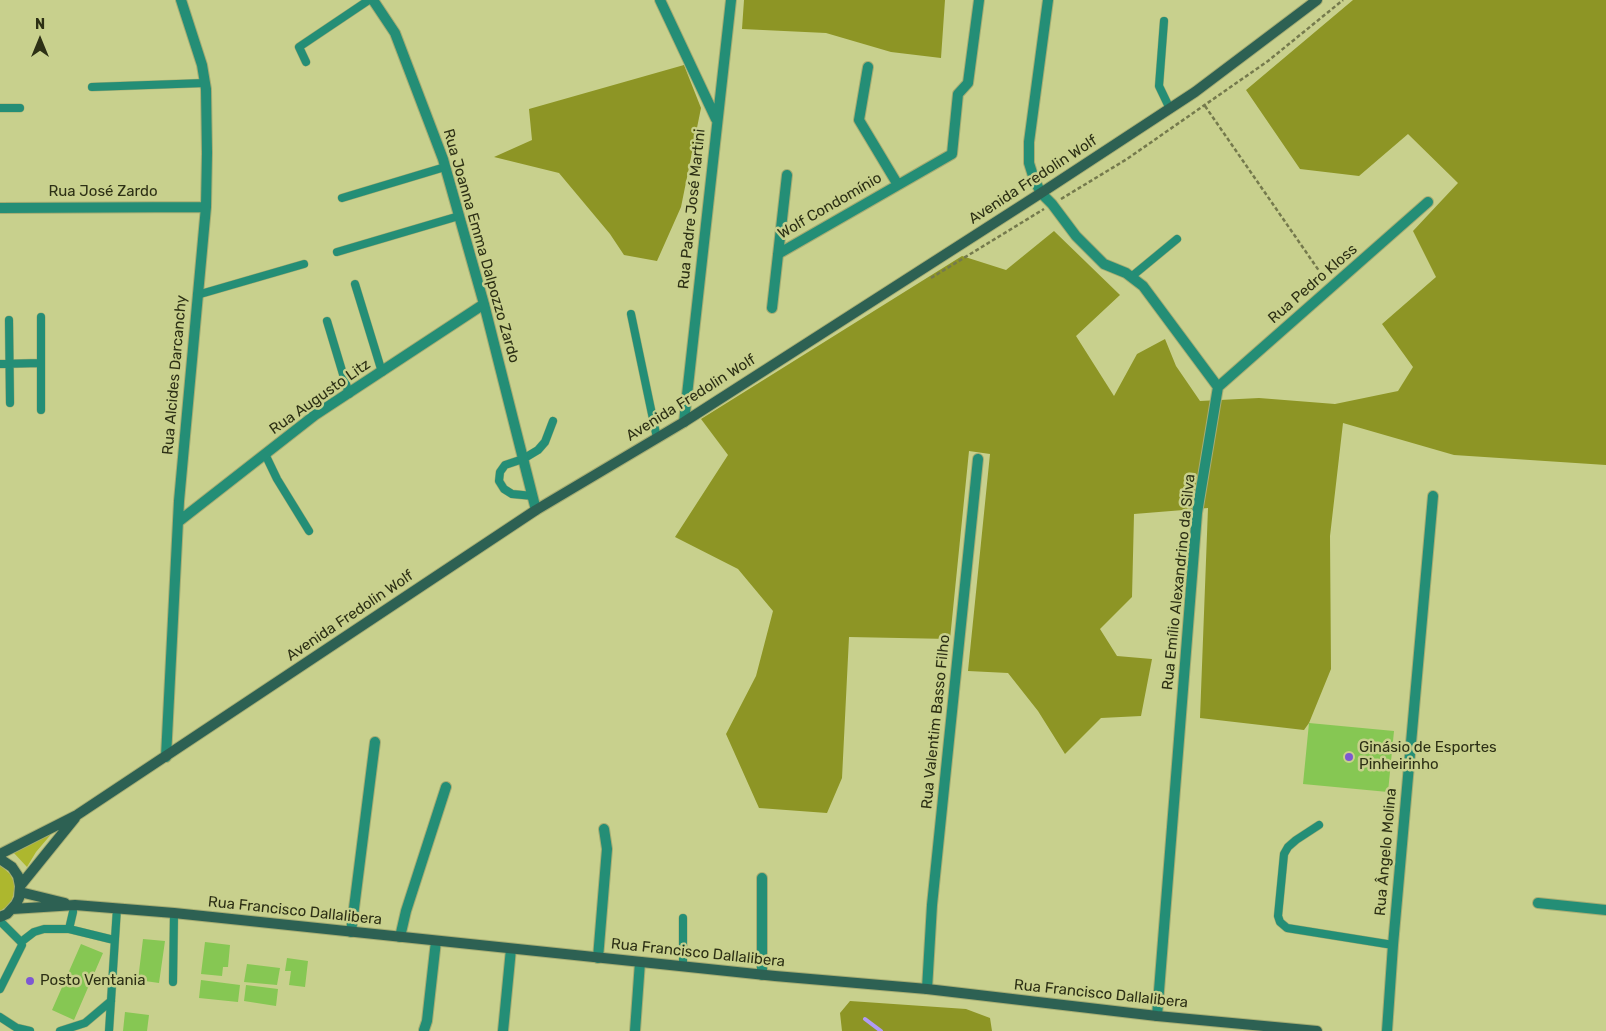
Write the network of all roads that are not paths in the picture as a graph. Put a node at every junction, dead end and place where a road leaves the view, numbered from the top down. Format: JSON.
{"nodes":[{"id":1,"x":181,"y":0,"type":"edge"},
{"id":2,"x":369,"y":0,"type":"edge"},
{"id":3,"x":373,"y":0,"type":"edge"},
{"id":4,"x":660,"y":0,"type":"edge"},
{"id":5,"x":731,"y":0,"type":"edge"},
{"id":6,"x":978,"y":0,"type":"edge"},
{"id":7,"x":1048,"y":0,"type":"edge"},
{"id":8,"x":1317,"y":0,"type":"edge"},
{"id":9,"x":1164,"y":21,"type":"dead end"},
{"id":10,"x":306,"y":62,"type":"dead end"},
{"id":11,"x":868,"y":67,"type":"dead end"},
{"id":12,"x":205,"y":83,"type":"junction"},
{"id":13,"x":92,"y":87,"type":"dead end"},
{"id":14,"x":0,"y":108,"type":"edge"},
{"id":15,"x":20,"y":108,"type":"dead end"},
{"id":16,"x":1170,"y":109,"type":"junction"},
{"id":17,"x":717,"y":119,"type":"junction"},
{"id":18,"x":445,"y":167,"type":"junction"},
{"id":19,"x":787,"y":175,"type":"dead end"},
{"id":20,"x":898,"y":185,"type":"junction"},
{"id":21,"x":1041,"y":193,"type":"junction"},
{"id":22,"x":342,"y":198,"type":"dead end"},
{"id":23,"x":1428,"y":202,"type":"dead end"},
{"id":24,"x":206,"y":207,"type":"junction"},
{"id":25,"x":0,"y":208,"type":"edge"},
{"id":26,"x":459,"y":216,"type":"junction"},
{"id":27,"x":1177,"y":239,"type":"dead end"},
{"id":28,"x":337,"y":252,"type":"dead end"},
{"id":29,"x":778,"y":254,"type":"junction"},
{"id":30,"x":304,"y":264,"type":"dead end"},
{"id":31,"x":1131,"y":277,"type":"junction"},
{"id":32,"x":355,"y":284,"type":"dead end"},
{"id":33,"x":197,"y":295,"type":"junction"},
{"id":34,"x":484,"y":304,"type":"junction"},
{"id":35,"x":772,"y":308,"type":"dead end"},
{"id":36,"x":631,"y":314,"type":"dead end"},
{"id":37,"x":41,"y":317,"type":"dead end"},
{"id":38,"x":9,"y":320,"type":"dead end"},
{"id":39,"x":327,"y":321,"type":"dead end"},
{"id":40,"x":41,"y":363,"type":"junction"},
{"id":41,"x":0,"y":364,"type":"edge"},
{"id":42,"x":10,"y":364,"type":"junction"},
{"id":43,"x":382,"y":372,"type":"junction"},
{"id":44,"x":1218,"y":387,"type":"junction"},
{"id":45,"x":348,"y":394,"type":"junction"},
{"id":46,"x":10,"y":403,"type":"dead end"},
{"id":47,"x":41,"y":410,"type":"dead end"},
{"id":48,"x":553,"y":422,"type":"dead end"},
{"id":49,"x":684,"y":422,"type":"junction"},
{"id":50,"x":657,"y":438,"type":"junction"},
{"id":51,"x":265,"y":454,"type":"junction"},
{"id":52,"x":523,"y":459,"type":"junction"},
{"id":53,"x":978,"y":459,"type":"dead end"},
{"id":54,"x":532,"y":496,"type":"junction"},
{"id":55,"x":1433,"y":496,"type":"dead end"},
{"id":56,"x":536,"y":510,"type":"junction"},
{"id":57,"x":178,"y":522,"type":"junction"},
{"id":58,"x":310,"y":531,"type":"dead end"},
{"id":59,"x":375,"y":742,"type":"dead end"},
{"id":60,"x":166,"y":757,"type":"junction"},
{"id":61,"x":446,"y":787,"type":"dead end"},
{"id":62,"x":77,"y":815,"type":"junction"},
{"id":63,"x":1319,"y":825,"type":"dead end"},
{"id":64,"x":604,"y":829,"type":"dead end"},
{"id":65,"x":0,"y":854,"type":"edge"},
{"id":66,"x":0,"y":859,"type":"edge"},
{"id":67,"x":762,"y":878,"type":"dead end"},
{"id":68,"x":20,"y":889,"type":"junction"},
{"id":69,"x":1538,"y":904,"type":"dead end"},
{"id":70,"x":117,"y":908,"type":"junction"},
{"id":71,"x":74,"y":909,"type":"junction"},
{"id":72,"x":1606,"y":910,"type":"edge"},
{"id":73,"x":174,"y":913,"type":"junction"},
{"id":74,"x":4,"y":917,"type":"edge"},
{"id":75,"x":683,"y":918,"type":"dead end"},
{"id":76,"x":68,"y":929,"type":"junction"},
{"id":77,"x":351,"y":932,"type":"junction"},
{"id":78,"x":400,"y":937,"type":"junction"},
{"id":79,"x":114,"y":940,"type":"junction"},
{"id":80,"x":436,"y":941,"type":"junction"},
{"id":81,"x":21,"y":942,"type":"junction"},
{"id":82,"x":1392,"y":945,"type":"junction"},
{"id":83,"x":511,"y":949,"type":"junction"},
{"id":84,"x":598,"y":958,"type":"junction"},
{"id":85,"x":640,"y":962,"type":"junction"},
{"id":86,"x":683,"y":967,"type":"junction"},
{"id":87,"x":762,"y":975,"type":"junction"},
{"id":88,"x":173,"y":982,"type":"dead end"},
{"id":89,"x":0,"y":989,"type":"edge"},
{"id":90,"x":927,"y":989,"type":"junction"},
{"id":91,"x":111,"y":1001,"type":"junction"},
{"id":92,"x":1157,"y":1016,"type":"junction"},
{"id":93,"x":0,"y":1017,"type":"edge"},
{"id":94,"x":1212,"y":1026,"type":"edge"},
{"id":95,"x":1270,"y":1029,"type":"edge"},
{"id":96,"x":424,"y":1030,"type":"dead end"},
{"id":97,"x":30,"y":1031,"type":"edge"},
{"id":98,"x":60,"y":1031,"type":"edge"},
{"id":99,"x":109,"y":1031,"type":"edge"},
{"id":100,"x":503,"y":1031,"type":"edge"},
{"id":101,"x":635,"y":1031,"type":"edge"},
{"id":102,"x":1318,"y":1031,"type":"edge"},
{"id":103,"x":1386,"y":1031,"type":"edge"}],
"edges":[{"from":1,"to":12,"type":"street","name":"Rua Alcides Darcanchy"},
{"from":2,"to":10,"type":"lane"},
{"from":3,"to":18,"type":"street","name":"Rua Joanna Emma Dalpozzo Zardo"},
{"from":4,"to":17,"type":"street"},
{"from":5,"to":17,"type":"street","name":"Rua Padre José Martini"},
{"from":6,"to":20,"type":"street","name":"Wolf Condomínio"},
{"from":7,"to":21,"type":"street"},
{"from":8,"to":16,"type":"main road","name":"Avenida Fredolin Wolf"},
{"from":9,"to":16,"type":"lane"},
{"from":11,"to":20,"type":"street","name":"Wolf Condomínio"},
{"from":12,"to":13,"type":"lane"},
{"from":12,"to":24,"type":"street","name":"Rua Alcides Darcanchy"},
{"from":14,"to":15,"type":"lane"},
{"from":16,"to":21,"type":"main road","name":"Avenida Fredolin Wolf"},
{"from":17,"to":49,"type":"street","name":"Rua Padre José Martini"},
{"from":18,"to":22,"type":"lane"},
{"from":18,"to":26,"type":"street","name":"Rua Joanna Emma Dalpozzo Zardo"},
{"from":19,"to":29,"type":"street","name":"Wolf Condomínio"},
{"from":20,"to":29,"type":"street","name":"Wolf Condomínio"},
{"from":21,"to":31,"type":"street"},
{"from":21,"to":49,"type":"main road","name":"Avenida Fredolin Wolf"},
{"from":23,"to":44,"type":"street","name":"Rua Pedro Kloss"},
{"from":24,"to":25,"type":"street","name":"Rua José Zardo"},
{"from":24,"to":33,"type":"street","name":"Rua Alcides Darcanchy"},
{"from":26,"to":28,"type":"lane"},
{"from":26,"to":34,"type":"street","name":"Rua Joanna Emma Dalpozzo Zardo"},
{"from":27,"to":31,"type":"lane"},
{"from":29,"to":35,"type":"street","name":"Wolf Condomínio"},
{"from":30,"to":33,"type":"lane"},
{"from":31,"to":44,"type":"street"},
{"from":32,"to":43,"type":"lane"},
{"from":33,"to":57,"type":"street","name":"Rua Alcides Darcanchy"},
{"from":34,"to":43,"type":"street","name":"Rua Augusto Litz"},
{"from":34,"to":52,"type":"street","name":"Rua Joanna Emma Dalpozzo Zardo"},
{"from":36,"to":50,"type":"lane"},
{"from":37,"to":40,"type":"lane"},
{"from":38,"to":42,"type":"lane"},
{"from":39,"to":45,"type":"lane"},
{"from":40,"to":42,"type":"lane"},
{"from":40,"to":47,"type":"lane"},
{"from":41,"to":42,"type":"lane"},
{"from":42,"to":46,"type":"lane"},
{"from":43,"to":45,"type":"street","name":"Rua Augusto Litz"},
{"from":44,"to":92,"type":"street","name":"Rua Emílio Alexandrino da Silva"},
{"from":45,"to":51,"type":"street","name":"Rua Augusto Litz"},
{"from":48,"to":52,"type":"lane"},
{"from":49,"to":50,"type":"main road","name":"Avenida Fredolin Wolf"},
{"from":50,"to":56,"type":"main road","name":"Avenida Fredolin Wolf"},
{"from":51,"to":57,"type":"street","name":"Rua Augusto Litz"},
{"from":51,"to":58,"type":"lane"},
{"from":52,"to":54,"type":"street","name":"Rua Joanna Emma Dalpozzo Zardo"},
{"from":52,"to":54,"type":"lane"},
{"from":53,"to":90,"type":"street","name":"Rua Valentim Basso Filho"},
{"from":54,"to":56,"type":"street","name":"Rua Joanna Emma Dalpozzo Zardo"},
{"from":55,"to":82,"type":"street","name":"Rua Ângelo Molina"},
{"from":56,"to":60,"type":"main road","name":"Avenida Fredolin Wolf"},
{"from":57,"to":60,"type":"street","name":"Rua Alcides Darcanchy"},
{"from":59,"to":77,"type":"street"},
{"from":60,"to":62,"type":"main road","name":"Avenida Fredolin Wolf"},
{"from":61,"to":78,"type":"street"},
{"from":62,"to":65,"type":"main road","name":"Avenida Fredolin Wolf"},
{"from":62,"to":68,"type":"main road","name":"Avenida Fredolin Wolf"},
{"from":63,"to":82,"type":"lane"},
{"from":64,"to":84,"type":"street"},
{"from":66,"to":68,"type":"main road"},
{"from":67,"to":87,"type":"street"},
{"from":68,"to":71,"type":"main road","name":"Rua Francisco Dallalibera"},
{"from":68,"to":74,"type":"main road","name":"Avenida Fredolin Wolf"},
{"from":69,"to":72,"type":"street"},
{"from":70,"to":71,"type":"main road","name":"Rua Francisco Dallalibera"},
{"from":70,"to":73,"type":"main road","name":"Rua Francisco Dallalibera"},
{"from":70,"to":79,"type":"lane"},
{"from":71,"to":74,"type":"main road","name":"Rua Francisco Dallalibera"},
{"from":71,"to":76,"type":"lane"},
{"from":73,"to":77,"type":"main road","name":"Rua Francisco Dallalibera"},
{"from":73,"to":88,"type":"lane"},
{"from":74,"to":81,"type":"lane"},
{"from":75,"to":86,"type":"lane"},
{"from":76,"to":79,"type":"lane"},
{"from":76,"to":81,"type":"lane"},
{"from":77,"to":78,"type":"main road","name":"Rua Francisco Dallalibera"},
{"from":78,"to":80,"type":"main road","name":"Rua Francisco Dallalibera"},
{"from":79,"to":91,"type":"lane"},
{"from":80,"to":83,"type":"main road","name":"Rua Francisco Dallalibera"},
{"from":80,"to":96,"type":"street"},
{"from":81,"to":89,"type":"lane"},
{"from":82,"to":103,"type":"street","name":"Rua Ângelo Molina"},
{"from":83,"to":84,"type":"main road","name":"Rua Francisco Dallalibera"},
{"from":83,"to":100,"type":"street"},
{"from":84,"to":85,"type":"main road","name":"Rua Francisco Dallalibera"},
{"from":85,"to":86,"type":"main road","name":"Rua Francisco Dallalibera"},
{"from":85,"to":101,"type":"street"},
{"from":86,"to":87,"type":"main road","name":"Rua Francisco Dallalibera"},
{"from":87,"to":90,"type":"main road","name":"Rua Francisco Dallalibera"},
{"from":90,"to":92,"type":"main road","name":"Rua Francisco Dallalibera"},
{"from":91,"to":98,"type":"lane"},
{"from":91,"to":99,"type":"lane"},
{"from":92,"to":94,"type":"main road","name":"Rua Francisco Dallalibera"},
{"from":93,"to":97,"type":"lane"},
{"from":94,"to":95,"type":"main road","name":"Rua Francisco Dallalibera"},
{"from":95,"to":102,"type":"main road","name":"Rua Francisco Dallalibera"}]}
